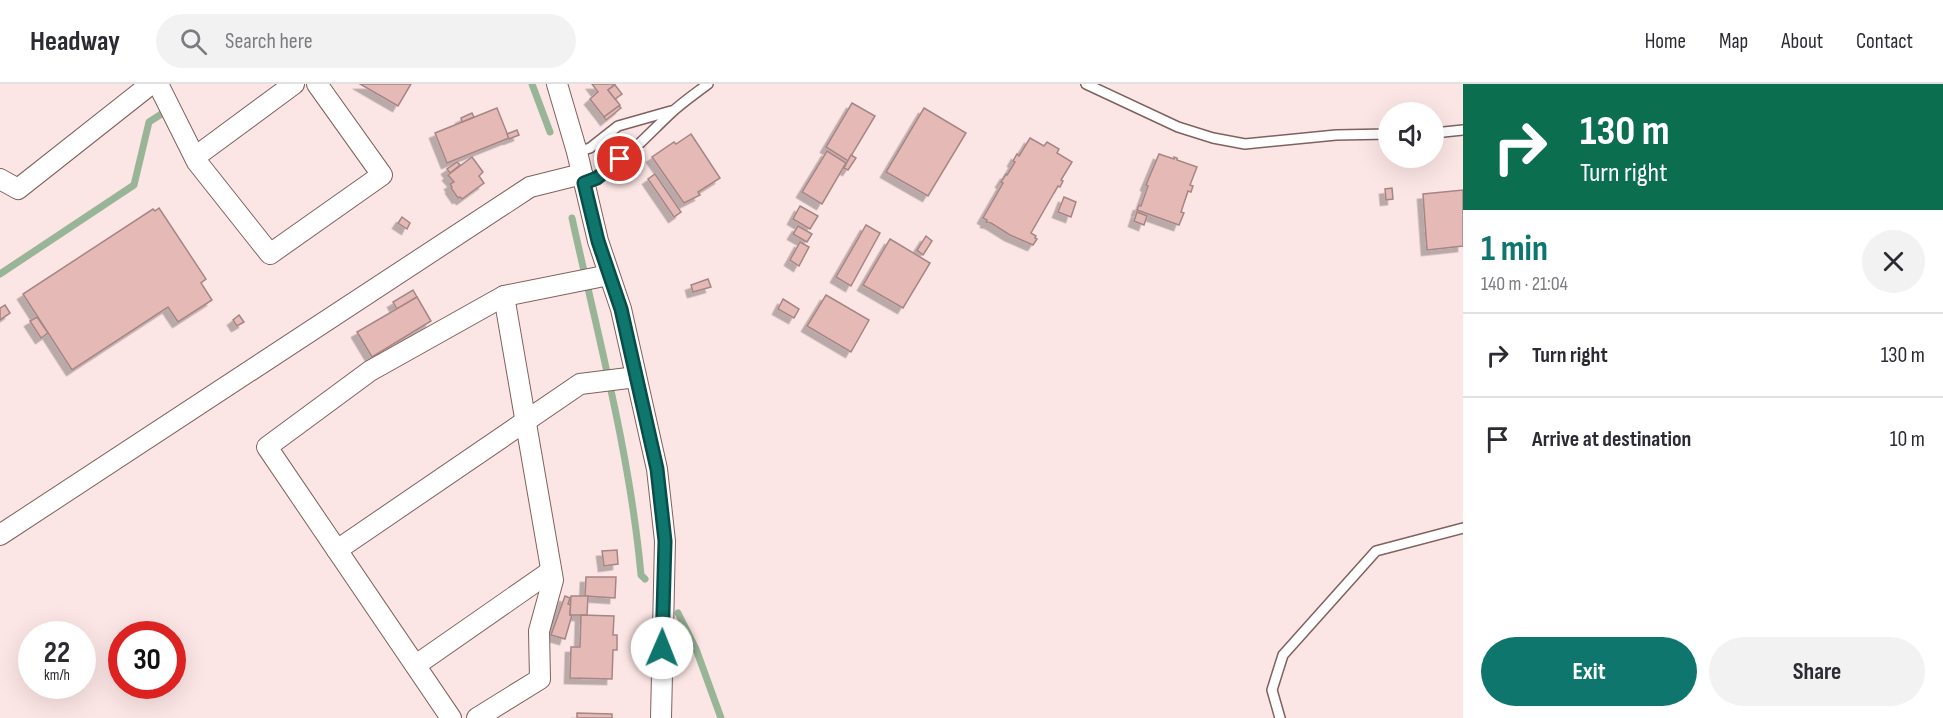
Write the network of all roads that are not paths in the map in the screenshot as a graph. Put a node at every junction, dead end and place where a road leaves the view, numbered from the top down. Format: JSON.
{"nodes":[{"id":1,"x":151,"y":84,"type":"edge"},
{"id":2,"x":158,"y":84,"type":"edge"},
{"id":3,"x":294,"y":84,"type":"edge"},
{"id":4,"x":317,"y":84,"type":"edge"},
{"id":5,"x":557,"y":84,"type":"edge"},
{"id":6,"x":708,"y":84,"type":"edge"},
{"id":7,"x":1086,"y":84,"type":"edge"},
{"id":8,"x":674,"y":110,"type":"junction"},
{"id":9,"x":1463,"y":130,"type":"edge"},
{"id":10,"x":1444,"y":132,"type":"edge"},
{"id":11,"x":1378,"y":134,"type":"edge"},
{"id":12,"x":577,"y":152,"type":"junction"},
{"id":13,"x":195,"y":157,"type":"junction"},
{"id":14,"x":0,"y":178,"type":"edge"},
{"id":15,"x":583,"y":178,"type":"junction"},
{"id":16,"x":609,"y":275,"type":"junction"},
{"id":17,"x":504,"y":296,"type":"junction"},
{"id":18,"x":636,"y":377,"type":"junction"},
{"id":19,"x":525,"y":421,"type":"junction"},
{"id":20,"x":1463,"y":528,"type":"edge"},
{"id":21,"x":0,"y":535,"type":"edge"},
{"id":22,"x":337,"y":550,"type":"junction"},
{"id":23,"x":552,"y":571,"type":"junction"},
{"id":24,"x":416,"y":665,"type":"junction"},
{"id":25,"x":452,"y":718,"type":"edge"},
{"id":26,"x":477,"y":718,"type":"edge"},
{"id":27,"x":661,"y":718,"type":"edge"},
{"id":28,"x":1280,"y":718,"type":"edge"}],
"edges":[{"from":1,"to":14,"type":"street"},
{"from":2,"to":13,"type":"street"},
{"from":3,"to":13,"type":"street"},
{"from":4,"to":13,"type":"street"},
{"from":5,"to":12,"type":"street"},
{"from":6,"to":8,"type":"lane"},
{"from":7,"to":11,"type":"lane"},
{"from":8,"to":12,"type":"lane"},
{"from":8,"to":15,"type":"lane"},
{"from":9,"to":10,"type":"lane"},
{"from":12,"to":15,"type":"street"},
{"from":15,"to":16,"type":"street"},
{"from":15,"to":21,"type":"street"},
{"from":16,"to":17,"type":"street"},
{"from":16,"to":18,"type":"street"},
{"from":17,"to":19,"type":"street"},
{"from":17,"to":22,"type":"street"},
{"from":18,"to":19,"type":"street"},
{"from":18,"to":27,"type":"street"},
{"from":19,"to":22,"type":"street"},
{"from":19,"to":23,"type":"street"},
{"from":20,"to":28,"type":"lane"},
{"from":22,"to":24,"type":"street"},
{"from":23,"to":24,"type":"street"},
{"from":23,"to":26,"type":"street"},
{"from":24,"to":25,"type":"street"}]}
